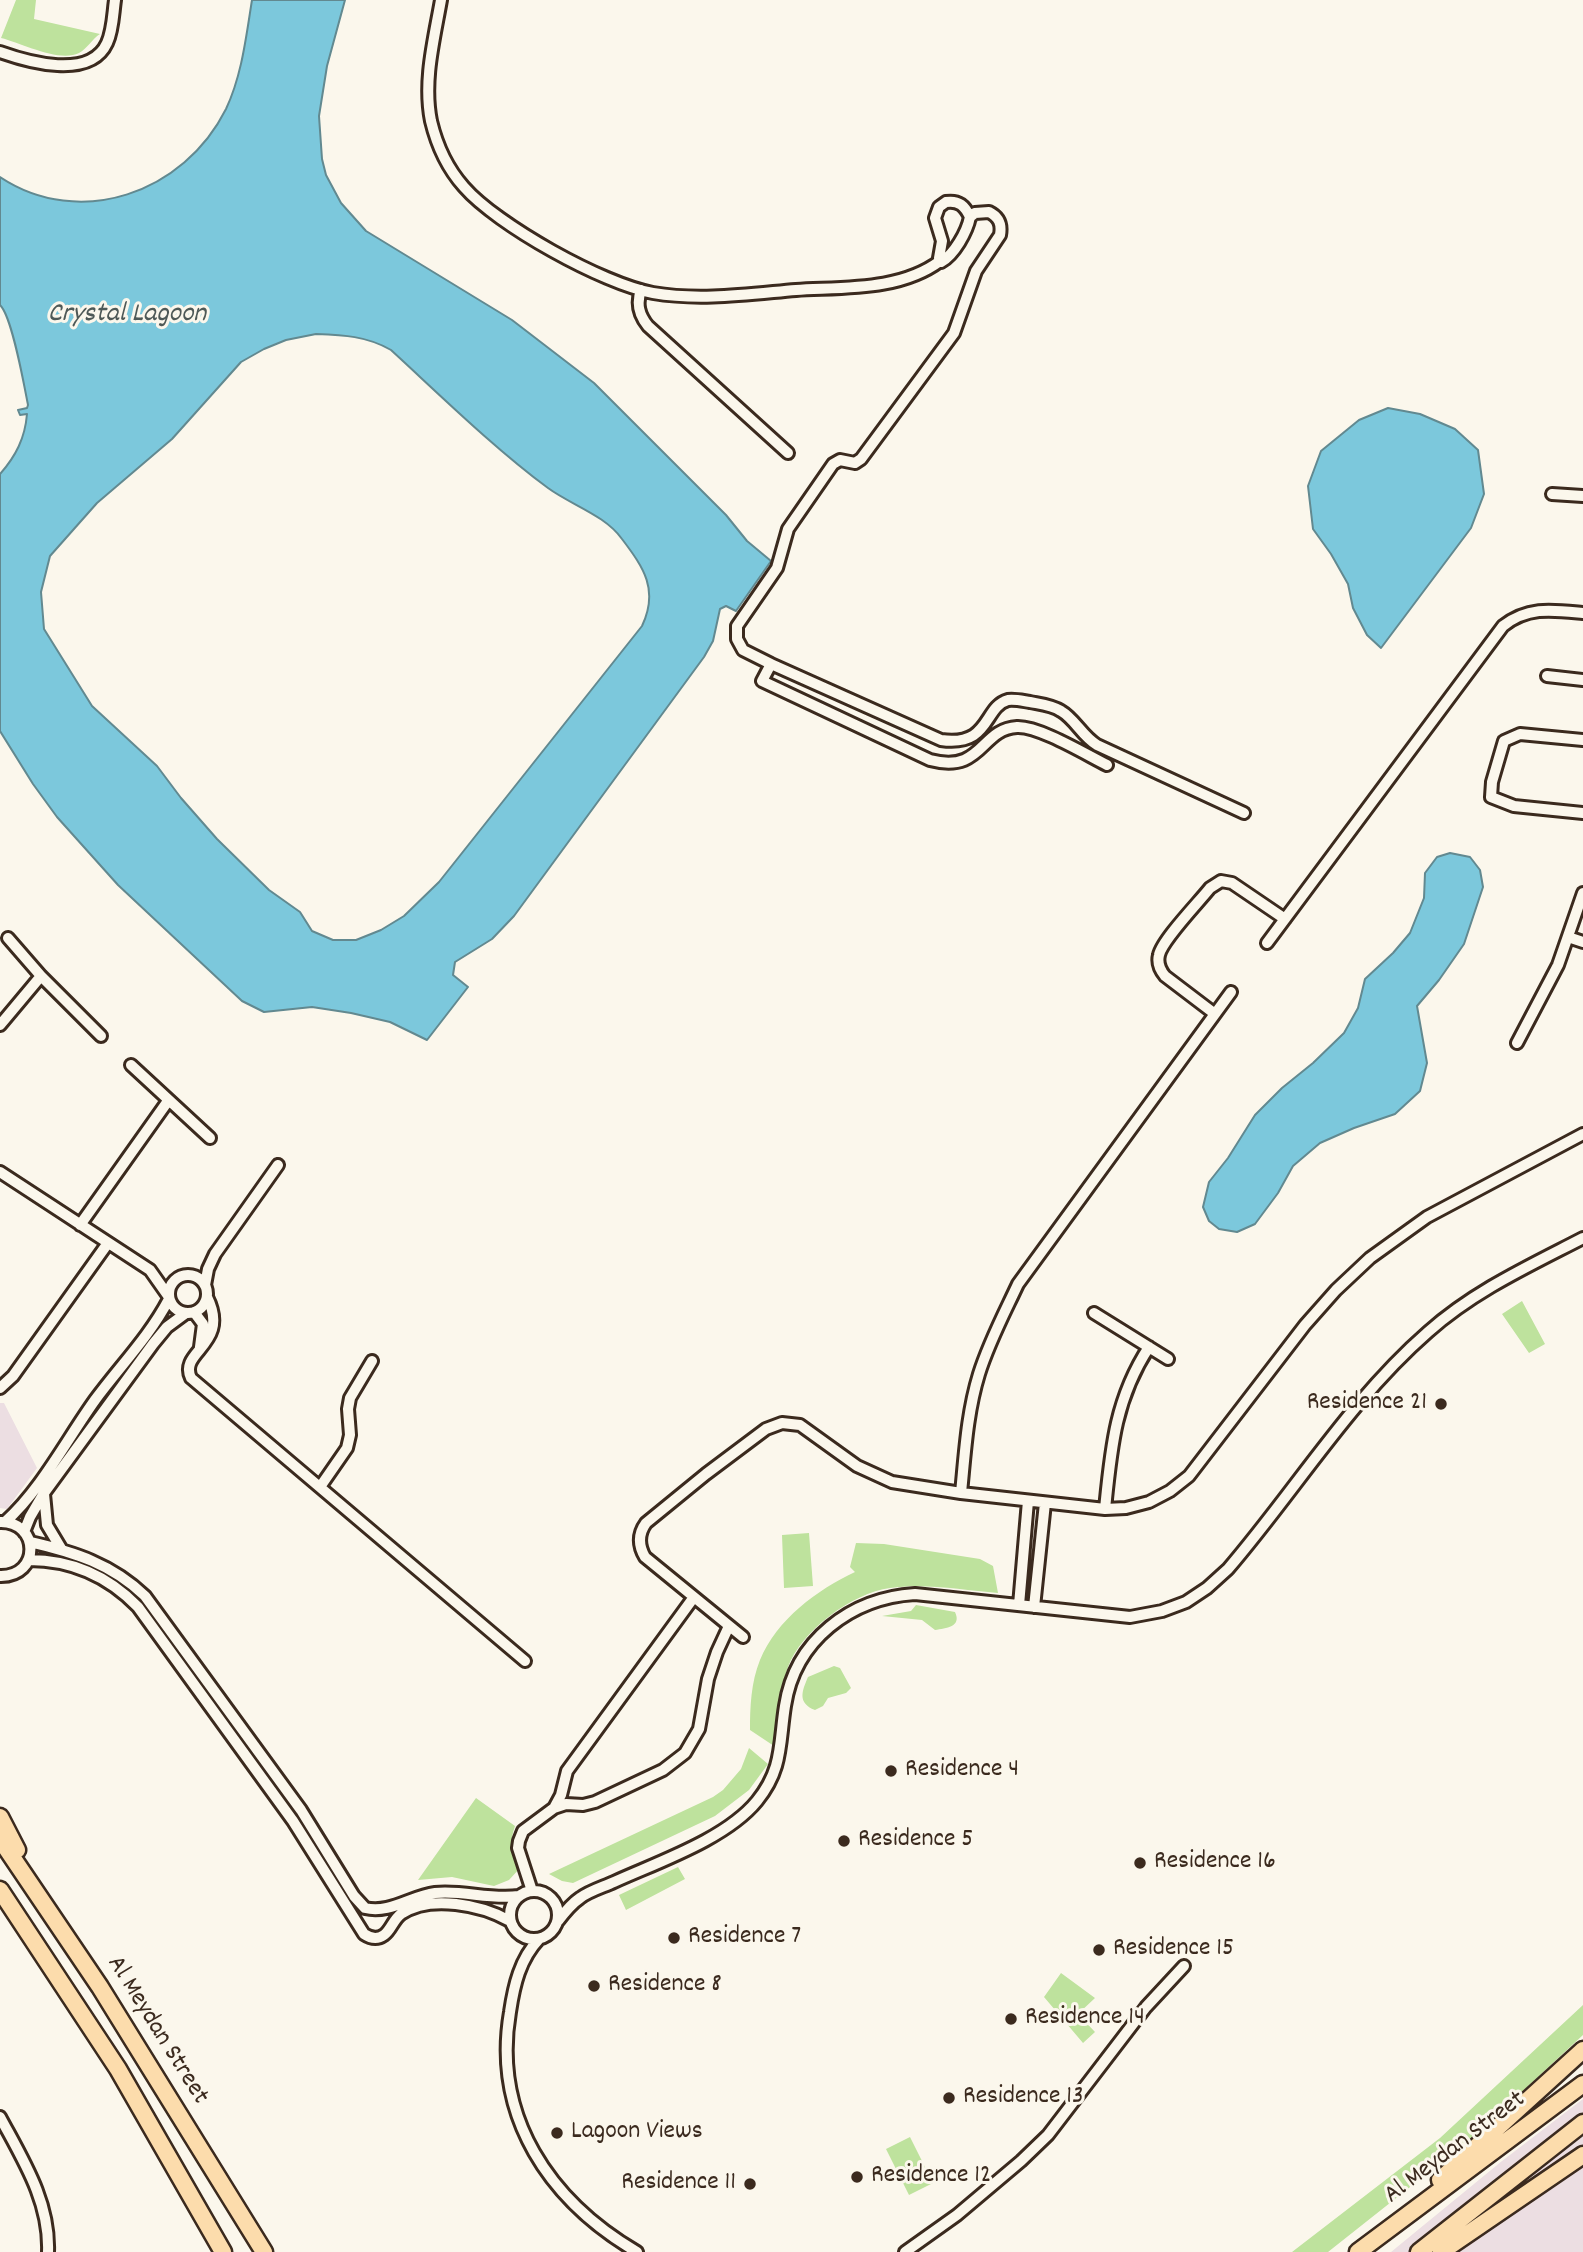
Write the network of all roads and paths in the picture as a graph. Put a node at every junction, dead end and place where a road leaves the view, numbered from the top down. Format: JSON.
{"nodes":[{"id":1,"x":116,"y":0,"type":"edge"},
{"id":2,"x":441,"y":0,"type":"edge"},
{"id":3,"x":0,"y":52,"type":"edge"},
{"id":4,"x":970,"y":217,"type":"junction"},
{"id":5,"x":940,"y":261,"type":"junction"},
{"id":6,"x":641,"y":290,"type":"junction"},
{"id":7,"x":788,"y":453,"type":"dead end"},
{"id":8,"x":1552,"y":494,"type":"dead end"},
{"id":9,"x":1583,"y":496,"type":"edge"},
{"id":10,"x":1583,"y":613,"type":"edge"},
{"id":11,"x":771,"y":664,"type":"junction"},
{"id":12,"x":1547,"y":676,"type":"dead end"},
{"id":13,"x":1583,"y":680,"type":"edge"},
{"id":14,"x":1583,"y":740,"type":"edge"},
{"id":15,"x":1107,"y":765,"type":"dead end"},
{"id":16,"x":1244,"y":813,"type":"dead end"},
{"id":17,"x":1583,"y":813,"type":"edge"},
{"id":18,"x":1583,"y":893,"type":"edge"},
{"id":19,"x":1285,"y":919,"type":"junction"},
{"id":20,"x":1569,"y":937,"type":"junction"},
{"id":21,"x":8,"y":938,"type":"dead end"},
{"id":22,"x":1583,"y":942,"type":"edge"},
{"id":23,"x":1267,"y":943,"type":"dead end"},
{"id":24,"x":41,"y":976,"type":"junction"},
{"id":25,"x":1231,"y":992,"type":"dead end"},
{"id":26,"x":1215,"y":1014,"type":"junction"},
{"id":27,"x":0,"y":1025,"type":"edge"},
{"id":28,"x":101,"y":1036,"type":"dead end"},
{"id":29,"x":1517,"y":1043,"type":"dead end"},
{"id":30,"x":131,"y":1065,"type":"dead end"},
{"id":31,"x":168,"y":1101,"type":"junction"},
{"id":32,"x":1583,"y":1134,"type":"edge"},
{"id":33,"x":210,"y":1138,"type":"dead end"},
{"id":34,"x":278,"y":1165,"type":"dead end"},
{"id":35,"x":0,"y":1172,"type":"edge"},
{"id":36,"x":80,"y":1225,"type":"junction"},
{"id":37,"x":1583,"y":1238,"type":"edge"},
{"id":38,"x":108,"y":1243,"type":"junction"},
{"id":39,"x":215,"y":1254,"type":"junction"},
{"id":40,"x":150,"y":1270,"type":"junction"},
{"id":41,"x":183,"y":1276,"type":"junction"},
{"id":42,"x":206,"y":1291,"type":"junction"},
{"id":43,"x":169,"y":1298,"type":"junction"},
{"id":44,"x":190,"y":1313,"type":"junction"},
{"id":45,"x":1094,"y":1314,"type":"dead end"},
{"id":46,"x":1149,"y":1347,"type":"junction"},
{"id":47,"x":199,"y":1349,"type":"junction"},
{"id":48,"x":1168,"y":1359,"type":"dead end"},
{"id":49,"x":372,"y":1361,"type":"dead end"},
{"id":50,"x":0,"y":1388,"type":"edge"},
{"id":51,"x":96,"y":1399,"type":"junction"},
{"id":52,"x":107,"y":1407,"type":"junction"},
{"id":53,"x":320,"y":1487,"type":"junction"},
{"id":54,"x":44,"y":1493,"type":"junction"},
{"id":55,"x":961,"y":1493,"type":"junction"},
{"id":56,"x":1028,"y":1501,"type":"junction"},
{"id":57,"x":1045,"y":1503,"type":"junction"},
{"id":58,"x":1105,"y":1509,"type":"junction"},
{"id":59,"x":2,"y":1522,"type":"edge"},
{"id":60,"x":27,"y":1537,"type":"junction"},
{"id":61,"x":62,"y":1549,"type":"junction"},
{"id":62,"x":1024,"y":1550,"type":"junction"},
{"id":63,"x":1040,"y":1552,"type":"junction"},
{"id":64,"x":29,"y":1560,"type":"junction"},
{"id":65,"x":0,"y":1576,"type":"edge"},
{"id":66,"x":694,"y":1597,"type":"junction"},
{"id":67,"x":1019,"y":1605,"type":"junction"},
{"id":68,"x":1034,"y":1607,"type":"junction"},
{"id":69,"x":729,"y":1626,"type":"junction"},
{"id":70,"x":743,"y":1637,"type":"dead end"},
{"id":71,"x":525,"y":1661,"type":"dead end"},
{"id":72,"x":562,"y":1790,"type":"junction"},
{"id":73,"x":575,"y":1804,"type":"junction"},
{"id":74,"x":554,"y":1808,"type":"junction"},
{"id":75,"x":0,"y":1817,"type":"edge"},
{"id":76,"x":0,"y":1839,"type":"edge"},
{"id":77,"x":19,"y":1866,"type":"junction"},
{"id":78,"x":0,"y":1890,"type":"edge"},
{"id":79,"x":532,"y":1891,"type":"junction"},
{"id":80,"x":454,"y":1894,"type":"junction"},
{"id":81,"x":519,"y":1896,"type":"junction"},
{"id":82,"x":549,"y":1896,"type":"junction"},
{"id":83,"x":580,"y":1897,"type":"junction"},
{"id":84,"x":489,"y":1911,"type":"junction"},
{"id":85,"x":395,"y":1919,"type":"junction"},
{"id":86,"x":510,"y":1921,"type":"junction"},
{"id":87,"x":558,"y":1921,"type":"junction"},
{"id":88,"x":518,"y":1933,"type":"junction"},
{"id":89,"x":539,"y":1939,"type":"junction"},
{"id":90,"x":523,"y":1961,"type":"junction"},
{"id":91,"x":1184,"y":1966,"type":"dead end"},
{"id":92,"x":1583,"y":2050,"type":"edge"},
{"id":93,"x":1583,"y":2084,"type":"edge"},
{"id":94,"x":0,"y":2117,"type":"edge"},
{"id":95,"x":1583,"y":2123,"type":"edge"},
{"id":96,"x":1583,"y":2155,"type":"edge"},
{"id":97,"x":1404,"y":2218,"type":"junction"},
{"id":98,"x":48,"y":2252,"type":"edge"},
{"id":99,"x":223,"y":2252,"type":"edge"},
{"id":100,"x":264,"y":2252,"type":"edge"},
{"id":101,"x":637,"y":2252,"type":"edge"},
{"id":102,"x":905,"y":2252,"type":"edge"},
{"id":103,"x":1358,"y":2252,"type":"edge"},
{"id":104,"x":1419,"y":2252,"type":"edge"},
{"id":105,"x":1441,"y":2252,"type":"edge"}],
"edges":[{"from":1,"to":3,"type":"street"},
{"from":2,"to":6,"type":"street"},
{"from":4,"to":5,"type":"street"},
{"from":4,"to":5,"type":"street"},
{"from":4,"to":11,"type":"street"},
{"from":5,"to":6,"type":"street"},
{"from":6,"to":7,"type":"street"},
{"from":8,"to":9,"type":"street"},
{"from":10,"to":19,"type":"street"},
{"from":11,"to":15,"type":"street"},
{"from":11,"to":16,"type":"street"},
{"from":12,"to":13,"type":"street"},
{"from":14,"to":17,"type":"street"},
{"from":18,"to":20,"type":"street"},
{"from":19,"to":23,"type":"street"},
{"from":19,"to":26,"type":"street"},
{"from":20,"to":22,"type":"street"},
{"from":20,"to":29,"type":"street"},
{"from":21,"to":24,"type":"street"},
{"from":24,"to":27,"type":"street"},
{"from":24,"to":28,"type":"street"},
{"from":25,"to":26,"type":"street"},
{"from":26,"to":55,"type":"street"},
{"from":30,"to":31,"type":"street"},
{"from":31,"to":33,"type":"street"},
{"from":31,"to":36,"type":"street"},
{"from":32,"to":58,"type":"street"},
{"from":34,"to":39,"type":"street"},
{"from":35,"to":36,"type":"street"},
{"from":36,"to":38,"type":"street"},
{"from":37,"to":68,"type":"street"},
{"from":38,"to":40,"type":"street"},
{"from":38,"to":50,"type":"street"},
{"from":39,"to":41,"type":"street"},
{"from":39,"to":42,"type":"street"},
{"from":40,"to":41,"type":"street"},
{"from":40,"to":43,"type":"street"},
{"from":41,"to":42,"type":"street"},
{"from":41,"to":43,"type":"street"},
{"from":42,"to":44,"type":"street"},
{"from":42,"to":47,"type":"street"},
{"from":43,"to":44,"type":"street"},
{"from":43,"to":51,"type":"street"},
{"from":44,"to":47,"type":"street"},
{"from":44,"to":52,"type":"street"},
{"from":45,"to":46,"type":"street"},
{"from":46,"to":48,"type":"street"},
{"from":46,"to":58,"type":"street"},
{"from":47,"to":53,"type":"street"},
{"from":49,"to":53,"type":"street"},
{"from":51,"to":52,"type":"street"},
{"from":51,"to":59,"type":"street"},
{"from":52,"to":54,"type":"street"},
{"from":53,"to":71,"type":"street"},
{"from":54,"to":60,"type":"street"},
{"from":54,"to":61,"type":"street"},
{"from":55,"to":56,"type":"street"},
{"from":55,"to":66,"type":"street"},
{"from":56,"to":57,"type":"street"},
{"from":56,"to":62,"type":"street"},
{"from":57,"to":58,"type":"street"},
{"from":57,"to":63,"type":"street"},
{"from":59,"to":60,"type":"street"},
{"from":60,"to":61,"type":"street"},
{"from":60,"to":64,"type":"street"},
{"from":61,"to":80,"type":"street"},
{"from":62,"to":63,"type":"street"},
{"from":62,"to":67,"type":"street"},
{"from":63,"to":68,"type":"street"},
{"from":64,"to":65,"type":"street"},
{"from":64,"to":85,"type":"street"},
{"from":66,"to":69,"type":"street"},
{"from":66,"to":72,"type":"street"},
{"from":67,"to":68,"type":"street"},
{"from":67,"to":83,"type":"street"},
{"from":69,"to":70,"type":"street"},
{"from":69,"to":73,"type":"street"},
{"from":72,"to":73,"type":"street"},
{"from":72,"to":74,"type":"street"},
{"from":73,"to":74,"type":"street"},
{"from":74,"to":79,"type":"street"},
{"from":75,"to":77,"type":"main road"},
{"from":76,"to":77,"type":"main road","name":"Al Meydan Street"},
{"from":77,"to":100,"type":"main road","name":"Al Meydan Street"},
{"from":78,"to":99,"type":"main road","name":"Al Meydan Street"},
{"from":79,"to":81,"type":"street"},
{"from":79,"to":82,"type":"street"},
{"from":80,"to":81,"type":"street"},
{"from":80,"to":84,"type":"street"},
{"from":80,"to":85,"type":"street"},
{"from":81,"to":86,"type":"street"},
{"from":82,"to":83,"type":"street"},
{"from":82,"to":87,"type":"street"},
{"from":83,"to":87,"type":"street"},
{"from":84,"to":85,"type":"street"},
{"from":84,"to":86,"type":"street"},
{"from":86,"to":88,"type":"street"},
{"from":87,"to":89,"type":"street"},
{"from":88,"to":89,"type":"street"},
{"from":88,"to":90,"type":"street"},
{"from":89,"to":90,"type":"street"},
{"from":90,"to":101,"type":"street"},
{"from":91,"to":102,"type":"street"},
{"from":92,"to":97,"type":"main road"},
{"from":93,"to":97,"type":"main road","name":"Al Meydan Street"},
{"from":94,"to":98,"type":"street"},
{"from":95,"to":104,"type":"main road"},
{"from":96,"to":105,"type":"main road"},
{"from":97,"to":103,"type":"main road","name":"Al Meydan Street"}]}
